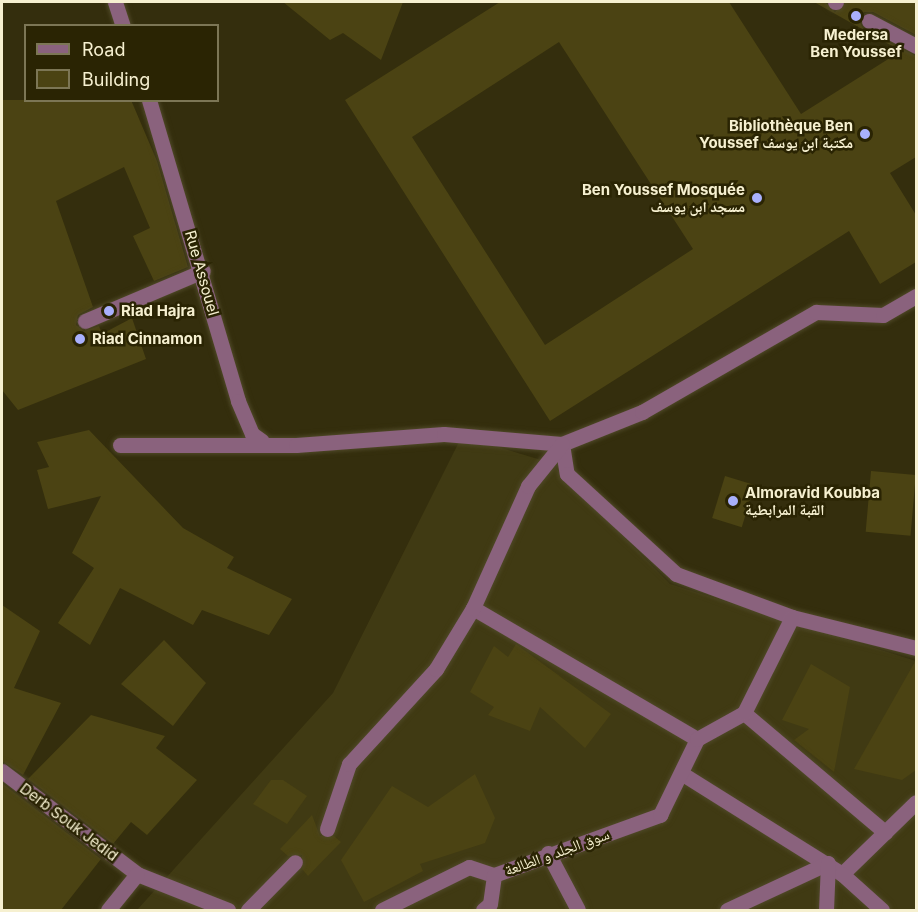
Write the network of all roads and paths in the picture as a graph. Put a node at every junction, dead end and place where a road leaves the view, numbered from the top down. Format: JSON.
{"nodes":[{"id":1,"x":115,"y":2,"type":"edge"},
{"id":2,"x":869,"y":21,"type":"dead end"},
{"id":3,"x":122,"y":24,"type":"edge"},
{"id":4,"x":916,"y":46,"type":"edge"},
{"id":5,"x":150,"y":102,"type":"edge"},
{"id":6,"x":203,"y":271,"type":"junction"},
{"id":7,"x":916,"y":296,"type":"edge"},
{"id":8,"x":85,"y":321,"type":"dead end"},
{"id":9,"x":262,"y":441,"type":"junction"},
{"id":10,"x":562,"y":444,"type":"junction"},
{"id":11,"x":120,"y":445,"type":"dead end"},
{"id":12,"x":473,"y":608,"type":"junction"},
{"id":13,"x":792,"y":617,"type":"junction"},
{"id":14,"x":916,"y":648,"type":"edge"},
{"id":15,"x":744,"y":713,"type":"junction"},
{"id":16,"x":697,"y":739,"type":"junction"},
{"id":17,"x":2,"y":771,"type":"edge"},
{"id":18,"x":681,"y":773,"type":"junction"},
{"id":19,"x":916,"y":802,"type":"edge"},
{"id":20,"x":327,"y":829,"type":"dead end"},
{"id":21,"x":885,"y":832,"type":"junction"},
{"id":22,"x":548,"y":853,"type":"junction"},
{"id":23,"x":295,"y":862,"type":"dead end"},
{"id":24,"x":828,"y":863,"type":"junction"},
{"id":25,"x":137,"y":874,"type":"junction"},
{"id":26,"x":842,"y":874,"type":"junction"},
{"id":27,"x":494,"y":875,"type":"junction"},
{"id":28,"x":108,"y":910,"type":"edge"},
{"id":29,"x":228,"y":910,"type":"edge"},
{"id":30,"x":248,"y":910,"type":"edge"},
{"id":31,"x":382,"y":910,"type":"edge"},
{"id":32,"x":483,"y":910,"type":"edge"},
{"id":33,"x":578,"y":910,"type":"edge"},
{"id":34,"x":727,"y":910,"type":"edge"},
{"id":35,"x":826,"y":910,"type":"edge"},
{"id":36,"x":882,"y":910,"type":"edge"}],
"edges":[{"from":1,"to":3,"type":"street"},
{"from":2,"to":4,"type":"street"},
{"from":5,"to":6,"type":"street","name":"Rue Assouel"},
{"from":6,"to":8,"type":"street"},
{"from":6,"to":9,"type":"street","name":"Rue Assouel"},
{"from":7,"to":10,"type":"street"},
{"from":9,"to":10,"type":"street"},
{"from":9,"to":11,"type":"street"},
{"from":10,"to":12,"type":"street"},
{"from":10,"to":13,"type":"street"},
{"from":12,"to":16,"type":"street"},
{"from":12,"to":20,"type":"street"},
{"from":13,"to":14,"type":"street"},
{"from":13,"to":15,"type":"street"},
{"from":15,"to":16,"type":"street"},
{"from":15,"to":21,"type":"street"},
{"from":16,"to":18,"type":"street","name":"سوق الجلد و الطالعة"},
{"from":17,"to":25,"type":"street","name":"Derb Souk Jedid"},
{"from":18,"to":22,"type":"street","name":"سوق الجلد و الطالعة"},
{"from":18,"to":24,"type":"street"},
{"from":19,"to":21,"type":"street"},
{"from":21,"to":26,"type":"street"},
{"from":22,"to":27,"type":"street","name":"سوق الجلد و الطالعة"},
{"from":22,"to":33,"type":"street"},
{"from":23,"to":30,"type":"street"},
{"from":24,"to":26,"type":"street"},
{"from":24,"to":34,"type":"street"},
{"from":24,"to":35,"type":"street"},
{"from":25,"to":28,"type":"street"},
{"from":25,"to":29,"type":"street","name":"Derb Souk Jedid"},
{"from":26,"to":36,"type":"street"},
{"from":27,"to":31,"type":"street","name":"سوق الجلد و الطالعة"},
{"from":27,"to":32,"type":"street"}]}
